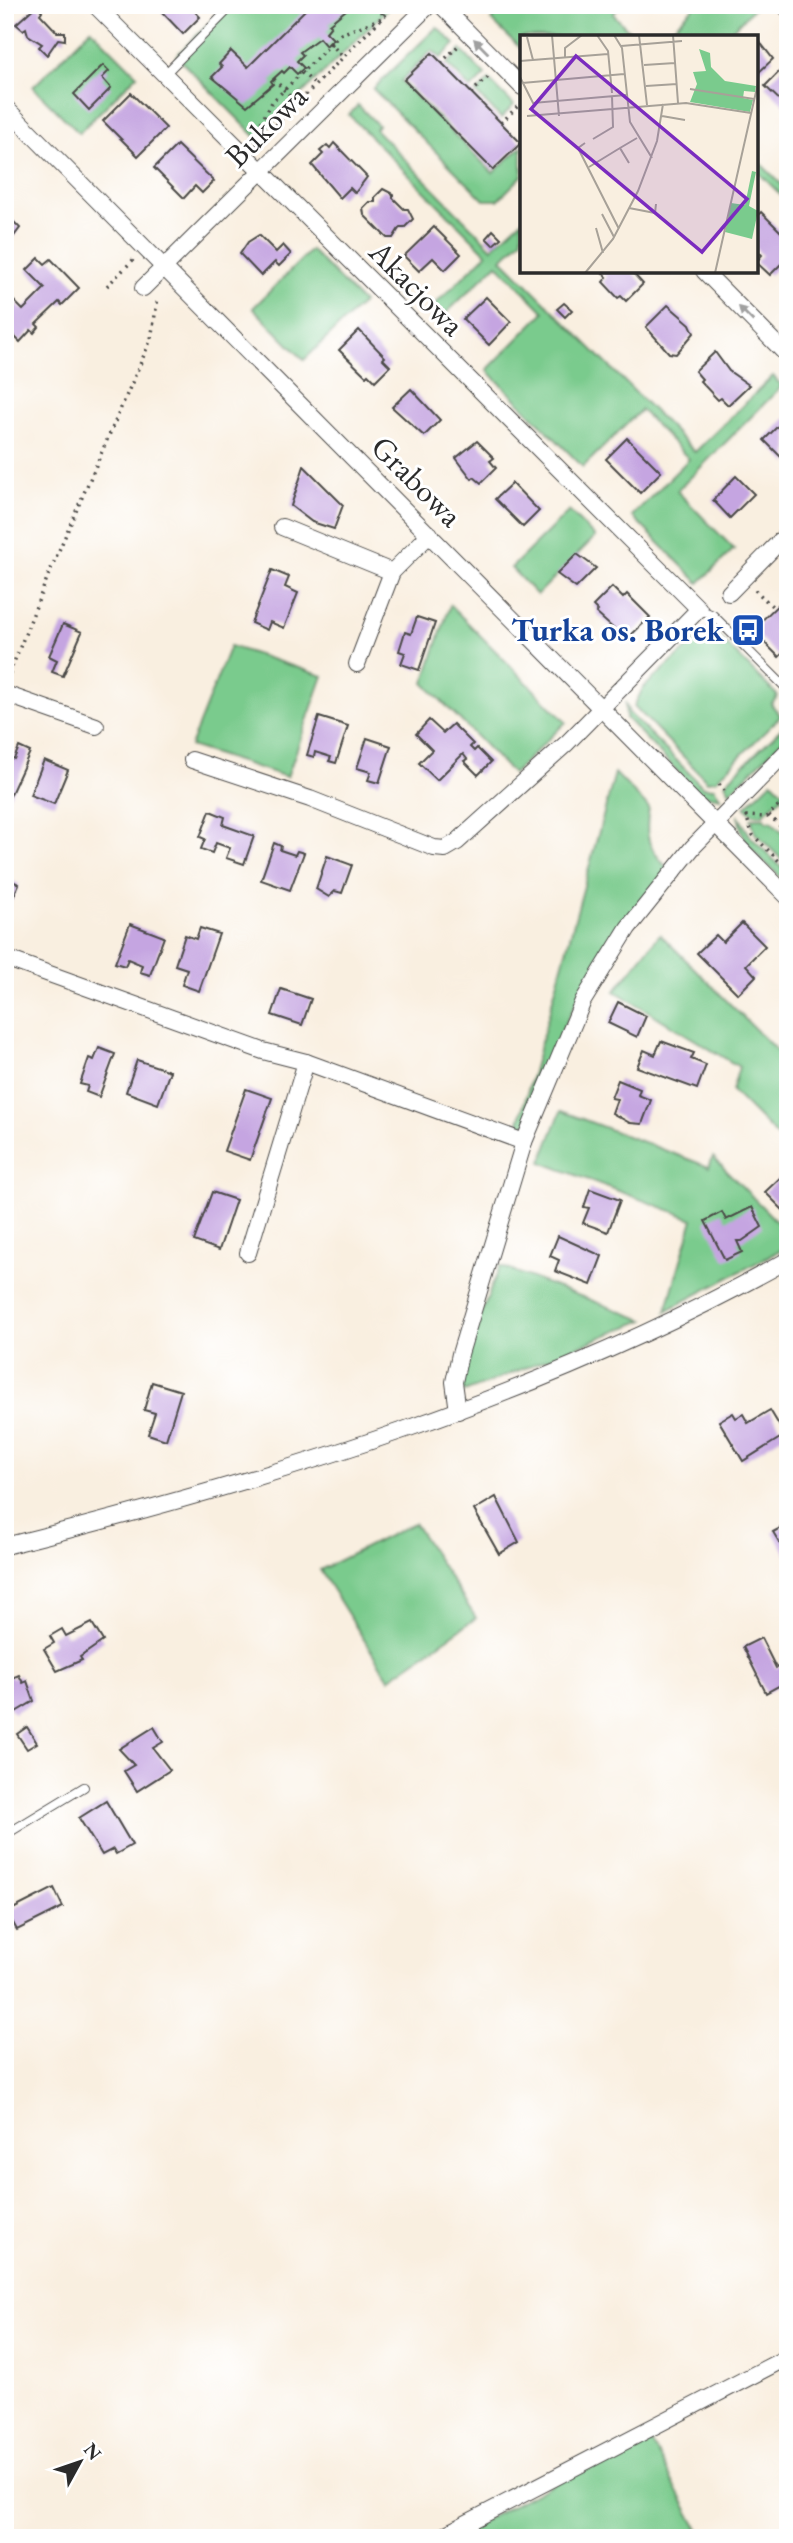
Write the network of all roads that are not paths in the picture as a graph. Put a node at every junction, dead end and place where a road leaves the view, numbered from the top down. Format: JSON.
{"nodes":[{"id":1,"x":95,"y":5,"type":"edge"},
{"id":2,"x":233,"y":5,"type":"edge"},
{"id":3,"x":429,"y":5,"type":"edge"},
{"id":4,"x":441,"y":5,"type":"edge"},
{"id":5,"x":164,"y":75,"type":"junction"},
{"id":6,"x":520,"y":85,"type":"edge"},
{"id":7,"x":5,"y":107,"type":"edge"},
{"id":8,"x":256,"y":166,"type":"junction"},
{"id":9,"x":164,"y":267,"type":"junction"},
{"id":10,"x":706,"y":273,"type":"edge"},
{"id":11,"x":143,"y":288,"type":"dead end"},
{"id":12,"x":788,"y":356,"type":"edge"},
{"id":13,"x":282,"y":527,"type":"dead end"},
{"id":14,"x":788,"y":533,"type":"edge"},
{"id":15,"x":430,"y":534,"type":"junction"},
{"id":16,"x":392,"y":572,"type":"junction"},
{"id":17,"x":729,"y":593,"type":"dead end"},
{"id":18,"x":699,"y":609,"type":"junction"},
{"id":19,"x":356,"y":664,"type":"dead end"},
{"id":20,"x":788,"y":690,"type":"edge"},
{"id":21,"x":5,"y":694,"type":"edge"},
{"id":22,"x":600,"y":707,"type":"junction"},
{"id":23,"x":96,"y":726,"type":"dead end"},
{"id":24,"x":788,"y":750,"type":"edge"},
{"id":25,"x":192,"y":760,"type":"dead end"},
{"id":26,"x":715,"y":823,"type":"junction"},
{"id":27,"x":788,"y":897,"type":"edge"},
{"id":28,"x":5,"y":958,"type":"edge"},
{"id":29,"x":306,"y":1062,"type":"junction"},
{"id":30,"x":524,"y":1142,"type":"junction"},
{"id":31,"x":248,"y":1253,"type":"dead end"},
{"id":32,"x":788,"y":1260,"type":"edge"},
{"id":33,"x":458,"y":1411,"type":"junction"},
{"id":34,"x":5,"y":1546,"type":"edge"},
{"id":35,"x":84,"y":1787,"type":"dead end"},
{"id":36,"x":5,"y":1835,"type":"edge"},
{"id":37,"x":788,"y":2357,"type":"edge"},
{"id":38,"x":438,"y":2538,"type":"edge"}],
"edges":[{"from":1,"to":5,"type":"street","name":"Akacjowa"},
{"from":2,"to":5,"type":"lane"},
{"from":3,"to":8,"type":"street","name":"Bukowa"},
{"from":6,"to":4,"type":"street","one_way":true},
{"from":5,"to":8,"type":"street","name":"Akacjowa"},
{"from":7,"to":9,"type":"street","name":"Grabowa"},
{"from":8,"to":9,"type":"street","name":"Bukowa"},
{"from":8,"to":18,"type":"street","name":"Akacjowa"},
{"from":9,"to":11,"type":"street","name":"Bukowa"},
{"from":9,"to":15,"type":"street","name":"Grabowa"},
{"from":12,"to":10,"type":"street","one_way":true},
{"from":13,"to":16,"type":"street"},
{"from":14,"to":17,"type":"street"},
{"from":15,"to":16,"type":"street"},
{"from":15,"to":22,"type":"street","name":"Grabowa"},
{"from":16,"to":19,"type":"street"},
{"from":18,"to":20,"type":"lane"},
{"from":18,"to":22,"type":"street"},
{"from":21,"to":23,"type":"street"},
{"from":22,"to":25,"type":"street"},
{"from":22,"to":26,"type":"street","name":"Grabowa"},
{"from":24,"to":26,"type":"street"},
{"from":26,"to":27,"type":"street","name":"Grabowa"},
{"from":26,"to":30,"type":"street"},
{"from":28,"to":29,"type":"street"},
{"from":29,"to":30,"type":"street"},
{"from":29,"to":31,"type":"street"},
{"from":30,"to":33,"type":"street"},
{"from":32,"to":33,"type":"street"},
{"from":33,"to":34,"type":"street"},
{"from":35,"to":36,"type":"lane"},
{"from":37,"to":38,"type":"street"}]}
